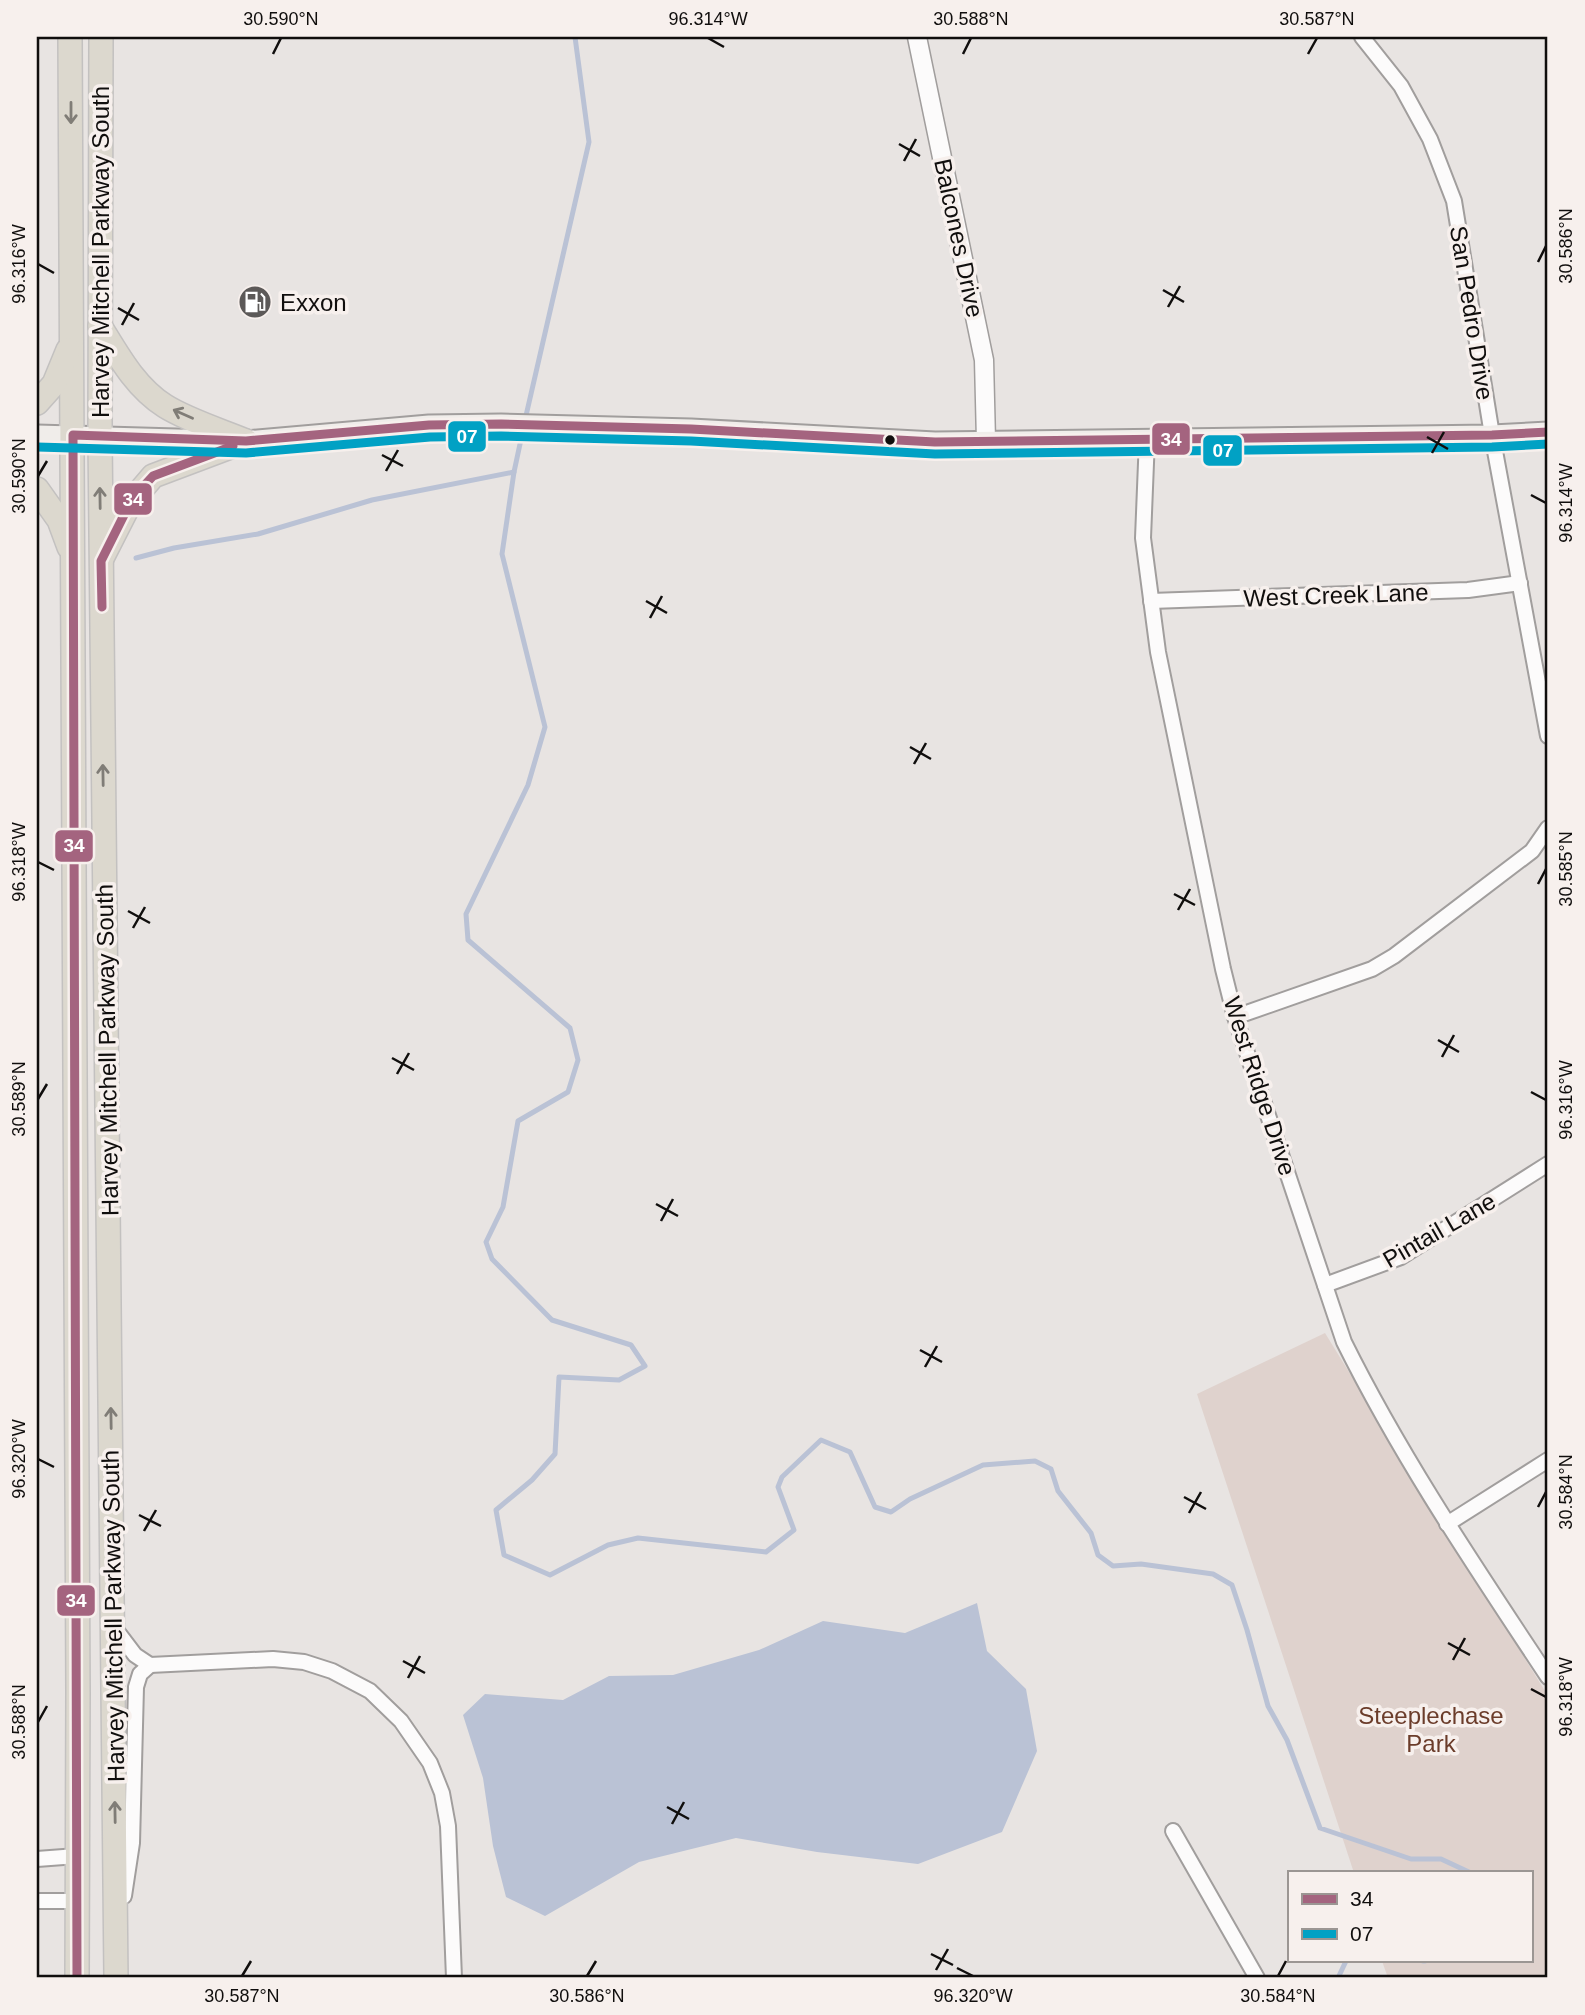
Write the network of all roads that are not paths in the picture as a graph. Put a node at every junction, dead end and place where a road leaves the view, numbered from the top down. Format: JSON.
{"nodes":[{"id":1,"x":70,"y":37,"type":"edge"},
{"id":2,"x":101,"y":37,"type":"edge"},
{"id":3,"x":917,"y":37,"type":"edge"},
{"id":4,"x":1362,"y":37,"type":"edge"},
{"id":5,"x":99,"y":325,"type":"junction"},
{"id":6,"x":72,"y":341,"type":"junction"},
{"id":7,"x":37,"y":403,"type":"edge"},
{"id":8,"x":1548,"y":432,"type":"edge"},
{"id":9,"x":37,"y":435,"type":"edge"},
{"id":10,"x":73,"y":435,"type":"junction"},
{"id":11,"x":1492,"y":435,"type":"junction"},
{"id":12,"x":100,"y":436,"type":"junction"},
{"id":13,"x":1147,"y":438,"type":"junction"},
{"id":14,"x":246,"y":441,"type":"junction"},
{"id":15,"x":986,"y":441,"type":"junction"},
{"id":16,"x":37,"y":489,"type":"edge"},
{"id":17,"x":74,"y":561,"type":"junction"},
{"id":18,"x":101,"y":561,"type":"junction"},
{"id":19,"x":1520,"y":583,"type":"junction"},
{"id":20,"x":1151,"y":600,"type":"junction"},
{"id":21,"x":1548,"y":736,"type":"edge"},
{"id":22,"x":1548,"y":828,"type":"edge"},
{"id":23,"x":1235,"y":1017,"type":"junction"},
{"id":24,"x":1548,"y":1164,"type":"edge"},
{"id":25,"x":1325,"y":1285,"type":"junction"},
{"id":26,"x":1548,"y":1460,"type":"edge"},
{"id":27,"x":1447,"y":1524,"type":"junction"},
{"id":28,"x":113,"y":1626,"type":"junction"},
{"id":29,"x":150,"y":1665,"type":"junction"},
{"id":30,"x":1548,"y":1677,"type":"edge"},
{"id":31,"x":1172,"y":1831,"type":"dead end"},
{"id":32,"x":77,"y":1856,"type":"junction"},
{"id":33,"x":37,"y":1859,"type":"edge"},
{"id":34,"x":37,"y":1901,"type":"edge"},
{"id":35,"x":76,"y":1901,"type":"junction"},
{"id":36,"x":116,"y":1947,"type":"junction"},
{"id":37,"x":77,"y":1978,"type":"edge"},
{"id":38,"x":116,"y":1978,"type":"edge"},
{"id":39,"x":454,"y":1978,"type":"edge"},
{"id":40,"x":1257,"y":1978,"type":"edge"}],
"edges":[{"from":1,"to":6,"type":"highway","name":"Harvey Mitchell Parkway South","one_way":true},
{"from":2,"to":5,"type":"highway","name":"Harvey Mitchell Parkway South"},
{"from":3,"to":15,"type":"street","name":"Balcones Drive"},
{"from":4,"to":11,"type":"street","name":"San Pedro Drive"},
{"from":5,"to":12,"type":"highway","name":"Harvey Mitchell Parkway South"},
{"from":14,"to":5,"type":"highway","one_way":true},
{"from":6,"to":7,"type":"highway"},
{"from":6,"to":10,"type":"highway","name":"Harvey Mitchell Parkway South"},
{"from":8,"to":11,"type":"main road"},
{"from":9,"to":10,"type":"main road"},
{"from":10,"to":12,"type":"main road"},
{"from":10,"to":17,"type":"highway","name":"Harvey Mitchell Parkway South"},
{"from":11,"to":13,"type":"main road"},
{"from":11,"to":19,"type":"street","name":"San Pedro Drive"},
{"from":12,"to":14,"type":"main road"},
{"from":18,"to":12,"type":"highway","name":"Harvey Mitchell Parkway South","one_way":true},
{"from":13,"to":15,"type":"main road"},
{"from":13,"to":20,"type":"street","name":"West Ridge Drive"},
{"from":14,"to":15,"type":"main road"},
{"from":14,"to":18,"type":"highway"},
{"from":16,"to":17,"type":"highway"},
{"from":17,"to":32,"type":"highway","name":"Harvey Mitchell Parkway South"},
{"from":28,"to":18,"type":"highway","name":"Harvey Mitchell Parkway South","one_way":true},
{"from":19,"to":20,"type":"street","name":"West Creek Lane"},
{"from":19,"to":21,"type":"street","name":"San Pedro Drive"},
{"from":20,"to":23,"type":"street","name":"West Ridge Drive"},
{"from":22,"to":23,"type":"street"},
{"from":23,"to":25,"type":"street","name":"West Ridge Drive"},
{"from":24,"to":25,"type":"street","name":"Pintail Lane"},
{"from":25,"to":27,"type":"street","name":"West Ridge Drive"},
{"from":26,"to":27,"type":"street"},
{"from":27,"to":30,"type":"street","name":"West Ridge Drive"},
{"from":28,"to":29,"type":"street"},
{"from":36,"to":28,"type":"highway","name":"Harvey Mitchell Parkway South","one_way":true},
{"from":29,"to":36,"type":"street"},
{"from":29,"to":39,"type":"street"},
{"from":31,"to":40,"type":"street"},
{"from":32,"to":33,"type":"street"},
{"from":32,"to":35,"type":"highway","name":"Harvey Mitchell Parkway South"},
{"from":34,"to":35,"type":"street"},
{"from":35,"to":37,"type":"highway","name":"Harvey Mitchell Parkway South"},
{"from":36,"to":38,"type":"highway","name":"Harvey Mitchell Parkway South"}]}
